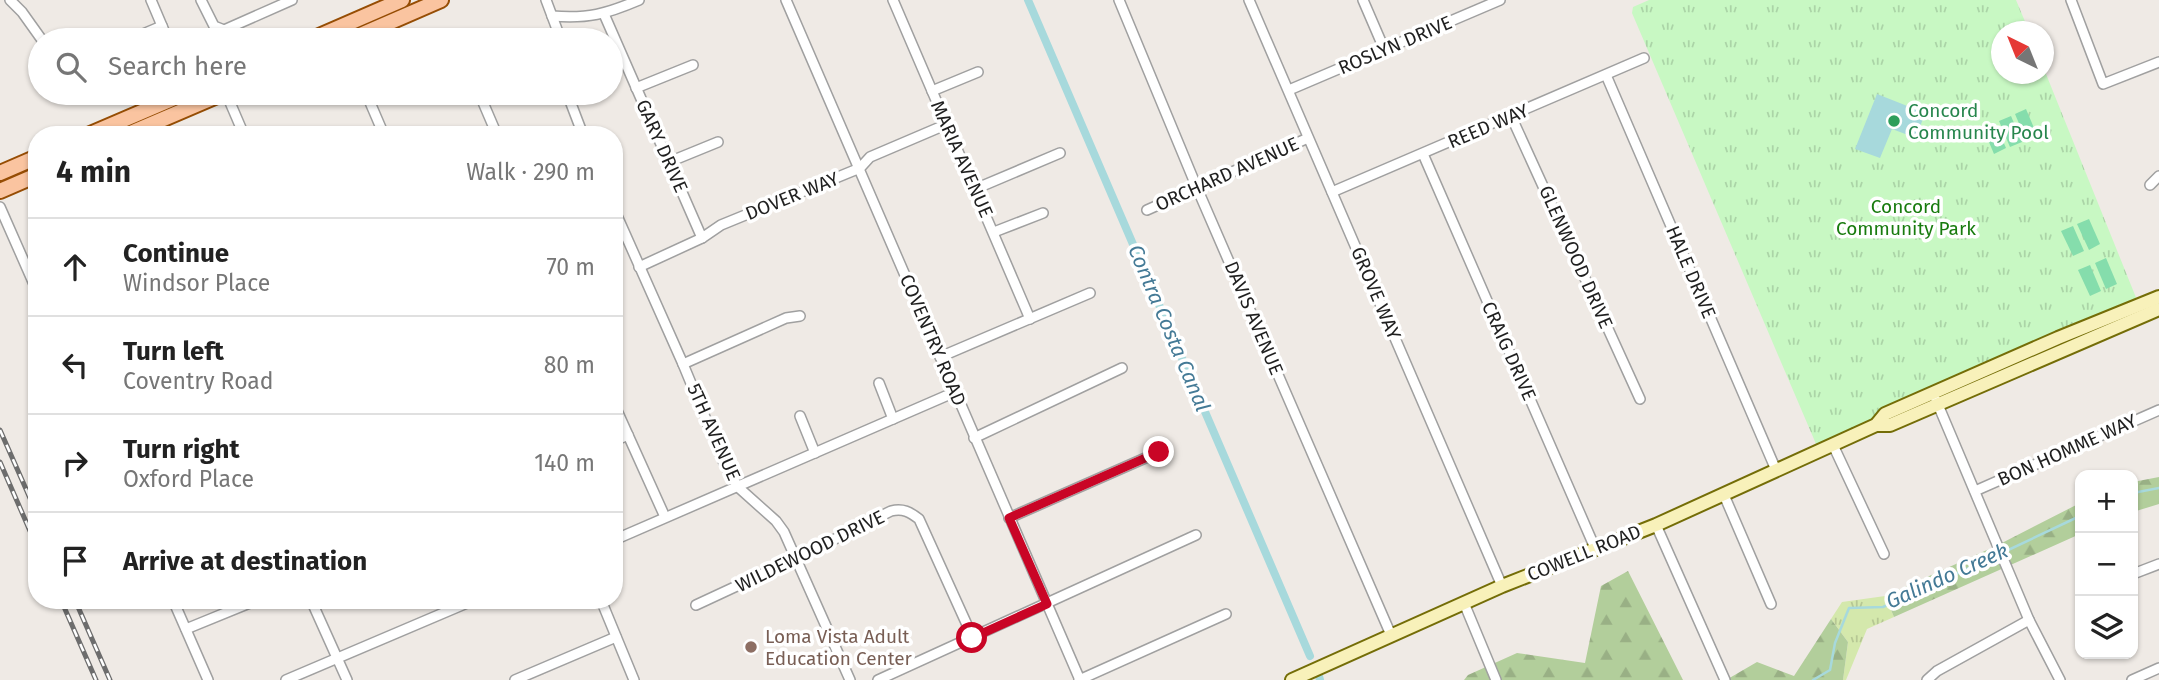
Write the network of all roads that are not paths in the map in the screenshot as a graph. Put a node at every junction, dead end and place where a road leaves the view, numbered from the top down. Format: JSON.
{"nodes":[{"id":1,"x":10,"y":0,"type":"edge"},
{"id":2,"x":151,"y":0,"type":"edge"},
{"id":3,"x":201,"y":0,"type":"edge"},
{"id":4,"x":292,"y":0,"type":"edge"},
{"id":5,"x":402,"y":0,"type":"edge"},
{"id":6,"x":441,"y":0,"type":"edge"},
{"id":7,"x":546,"y":0,"type":"edge"},
{"id":8,"x":639,"y":0,"type":"edge"},
{"id":9,"x":786,"y":0,"type":"edge"},
{"id":10,"x":905,"y":0,"type":"edge"},
{"id":11,"x":1119,"y":0,"type":"edge"},
{"id":12,"x":1249,"y":0,"type":"edge"},
{"id":13,"x":1363,"y":0,"type":"edge"},
{"id":14,"x":1500,"y":0,"type":"edge"},
{"id":15,"x":2071,"y":0,"type":"edge"},
{"id":16,"x":894,"y":2,"type":"edge"},
{"id":17,"x":604,"y":14,"type":"junction"},
{"id":18,"x":552,"y":16,"type":"junction"},
{"id":19,"x":162,"y":26,"type":"joint"},
{"id":20,"x":33,"y":28,"type":"edge"},
{"id":21,"x":157,"y":28,"type":"edge"},
{"id":22,"x":217,"y":28,"type":"edge"},
{"id":23,"x":229,"y":28,"type":"edge"},
{"id":24,"x":357,"y":28,"type":"edge"},
{"id":25,"x":366,"y":28,"type":"edge"},
{"id":26,"x":556,"y":28,"type":"edge"},
{"id":27,"x":610,"y":28,"type":"edge"},
{"id":28,"x":1385,"y":51,"type":"junction"},
{"id":29,"x":623,"y":58,"type":"edge"},
{"id":30,"x":1644,"y":58,"type":"dead end"},
{"id":31,"x":2159,"y":62,"type":"edge"},
{"id":32,"x":693,"y":65,"type":"dead end"},
{"id":33,"x":978,"y":72,"type":"dead end"},
{"id":34,"x":1606,"y":75,"type":"junction"},
{"id":35,"x":636,"y":88,"type":"junction"},
{"id":36,"x":1289,"y":90,"type":"junction"},
{"id":37,"x":932,"y":91,"type":"junction"},
{"id":38,"x":170,"y":105,"type":"edge"},
{"id":39,"x":177,"y":105,"type":"edge"},
{"id":40,"x":230,"y":105,"type":"edge"},
{"id":41,"x":371,"y":105,"type":"edge"},
{"id":42,"x":483,"y":105,"type":"edge"},
{"id":43,"x":572,"y":105,"type":"edge"},
{"id":44,"x":1511,"y":116,"type":"junction"},
{"id":45,"x":945,"y":125,"type":"junction"},
{"id":46,"x":113,"y":126,"type":"edge"},
{"id":47,"x":141,"y":126,"type":"edge"},
{"id":48,"x":240,"y":126,"type":"edge"},
{"id":49,"x":380,"y":126,"type":"edge"},
{"id":50,"x":493,"y":126,"type":"edge"},
{"id":51,"x":580,"y":126,"type":"edge"},
{"id":52,"x":1308,"y":138,"type":"junction"},
{"id":53,"x":718,"y":142,"type":"dead end"},
{"id":54,"x":1060,"y":153,"type":"dead end"},
{"id":55,"x":1423,"y":154,"type":"junction"},
{"id":56,"x":28,"y":161,"type":"edge"},
{"id":57,"x":669,"y":162,"type":"junction"},
{"id":58,"x":860,"y":168,"type":"junction"},
{"id":59,"x":0,"y":173,"type":"edge"},
{"id":60,"x":2159,"y":176,"type":"edge"},
{"id":61,"x":28,"y":179,"type":"edge"},
{"id":62,"x":2150,"y":185,"type":"dead end"},
{"id":63,"x":1197,"y":188,"type":"junction"},
{"id":64,"x":975,"y":189,"type":"junction"},
{"id":65,"x":0,"y":191,"type":"edge"},
{"id":66,"x":1332,"y":192,"type":"junction"},
{"id":67,"x":0,"y":207,"type":"edge"},
{"id":68,"x":1147,"y":210,"type":"dead end"},
{"id":69,"x":1043,"y":214,"type":"dead end"},
{"id":70,"x":623,"y":230,"type":"edge"},
{"id":71,"x":994,"y":232,"type":"junction"},
{"id":72,"x":702,"y":238,"type":"junction"},
{"id":73,"x":639,"y":267,"type":"junction"},
{"id":74,"x":28,"y":271,"type":"edge"},
{"id":75,"x":1090,"y":293,"type":"dead end"},
{"id":76,"x":2158,"y":303,"type":"edge"},
{"id":77,"x":800,"y":316,"type":"dead end"},
{"id":78,"x":1030,"y":319,"type":"junction"},
{"id":79,"x":940,"y":357,"type":"junction"},
{"id":80,"x":683,"y":364,"type":"junction"},
{"id":81,"x":1122,"y":368,"type":"dead end"},
{"id":82,"x":879,"y":383,"type":"dead end"},
{"id":83,"x":955,"y":392,"type":"junction"},
{"id":84,"x":1640,"y":399,"type":"dead end"},
{"id":85,"x":1936,"y":399,"type":"junction"},
{"id":86,"x":2159,"y":410,"type":"edge"},
{"id":87,"x":800,"y":416,"type":"dead end"},
{"id":88,"x":893,"y":419,"type":"junction"},
{"id":89,"x":623,"y":424,"type":"edge"},
{"id":90,"x":628,"y":435,"type":"junction"},
{"id":91,"x":623,"y":437,"type":"edge"},
{"id":92,"x":974,"y":438,"type":"junction"},
{"id":93,"x":1833,"y":445,"type":"junction"},
{"id":94,"x":1159,"y":452,"type":"dead end"},
{"id":95,"x":815,"y":453,"type":"junction"},
{"id":96,"x":1776,"y":470,"type":"junction"},
{"id":97,"x":738,"y":487,"type":"junction"},
{"id":98,"x":1975,"y":491,"type":"junction"},
{"id":99,"x":1724,"y":495,"type":"junction"},
{"id":100,"x":665,"y":517,"type":"junction"},
{"id":101,"x":1009,"y":518,"type":"junction"},
{"id":102,"x":1656,"y":525,"type":"junction"},
{"id":103,"x":1196,"y":535,"type":"dead end"},
{"id":104,"x":623,"y":536,"type":"edge"},
{"id":105,"x":1595,"y":548,"type":"junction"},
{"id":106,"x":1884,"y":554,"type":"dead end"},
{"id":107,"x":797,"y":558,"type":"junction"},
{"id":108,"x":2159,"y":564,"type":"edge"},
{"id":109,"x":2138,"y":572,"type":"edge"},
{"id":110,"x":1502,"y":586,"type":"junction"},
{"id":111,"x":1464,"y":603,"type":"junction"},
{"id":112,"x":1047,"y":604,"type":"junction"},
{"id":113,"x":1771,"y":604,"type":"dead end"},
{"id":114,"x":696,"y":605,"type":"dead end"},
{"id":115,"x":177,"y":609,"type":"edge"},
{"id":116,"x":235,"y":609,"type":"edge"},
{"id":117,"x":315,"y":609,"type":"edge"},
{"id":118,"x":453,"y":609,"type":"edge"},
{"id":119,"x":605,"y":609,"type":"edge"},
{"id":120,"x":1226,"y":614,"type":"dead end"},
{"id":121,"x":2029,"y":620,"type":"junction"},
{"id":122,"x":186,"y":629,"type":"junction"},
{"id":123,"x":1391,"y":635,"type":"junction"},
{"id":124,"x":616,"y":637,"type":"junction"},
{"id":125,"x":972,"y":638,"type":"junction"},
{"id":126,"x":337,"y":659,"type":"junction"},
{"id":127,"x":2159,"y":668,"type":"edge"},
{"id":128,"x":1495,"y":677,"type":"edge"},
{"id":129,"x":208,"y":680,"type":"edge"},
{"id":130,"x":286,"y":680,"type":"edge"},
{"id":131,"x":347,"y":680,"type":"edge"},
{"id":132,"x":514,"y":680,"type":"edge"},
{"id":133,"x":634,"y":680,"type":"edge"},
{"id":134,"x":850,"y":680,"type":"edge"},
{"id":135,"x":878,"y":680,"type":"edge"},
{"id":136,"x":1080,"y":680,"type":"edge"},
{"id":137,"x":1292,"y":680,"type":"edge"},
{"id":138,"x":1725,"y":680,"type":"edge"},
{"id":139,"x":1927,"y":680,"type":"edge"},
{"id":140,"x":2060,"y":680,"type":"edge"},
{"id":141,"x":2132,"y":680,"type":"edge"}],
"edges":[{"from":1,"to":20,"type":"street"},
{"from":2,"to":19,"type":"street"},
{"from":3,"to":22,"type":"street"},
{"from":4,"to":23,"type":"street"},
{"from":5,"to":24,"type":"main road"},
{"from":6,"to":25,"type":"main road"},
{"from":7,"to":18,"type":"street"},
{"from":8,"to":17,"type":"street"},
{"from":9,"to":58,"type":"street","name":"COVENTRY ROAD"},
{"from":10,"to":16,"type":"street"},
{"from":11,"to":63,"type":"street","name":"DAVIS AVENUE"},
{"from":12,"to":36,"type":"street","name":"GROVE WAY"},
{"from":13,"to":28,"type":"street"},
{"from":14,"to":28,"type":"street","name":"ROSLYN DRIVE"},
{"from":15,"to":31,"type":"street"},
{"from":16,"to":37,"type":"street","name":"MARIA AVENUE"},
{"from":17,"to":18,"type":"street"},
{"from":17,"to":27,"type":"street","name":"GARY DRIVE"},
{"from":18,"to":26,"type":"street"},
{"from":19,"to":21,"type":"street"},
{"from":28,"to":36,"type":"street","name":"ROSLYN DRIVE"},
{"from":29,"to":35,"type":"street","name":"GARY DRIVE"},
{"from":30,"to":34,"type":"street","name":"REED WAY"},
{"from":32,"to":35,"type":"street"},
{"from":33,"to":37,"type":"street"},
{"from":34,"to":44,"type":"street","name":"REED WAY"},
{"from":34,"to":96,"type":"street","name":"HALE DRIVE"},
{"from":35,"to":57,"type":"street","name":"GARY DRIVE"},
{"from":36,"to":52,"type":"street","name":"GROVE WAY"},
{"from":37,"to":45,"type":"street","name":"MARIA AVENUE"},
{"from":38,"to":46,"type":"main road"},
{"from":39,"to":47,"type":"main road"},
{"from":40,"to":48,"type":"street"},
{"from":41,"to":49,"type":"street"},
{"from":42,"to":50,"type":"street"},
{"from":43,"to":51,"type":"street"},
{"from":44,"to":55,"type":"street","name":"REED WAY"},
{"from":44,"to":84,"type":"street","name":"GLENWOOD DRIVE"},
{"from":45,"to":58,"type":"street","name":"DOVER WAY"},
{"from":45,"to":64,"type":"street","name":"MARIA AVENUE"},
{"from":52,"to":63,"type":"street","name":"ORCHARD AVENUE"},
{"from":52,"to":66,"type":"street","name":"GROVE WAY"},
{"from":53,"to":57,"type":"street"},
{"from":54,"to":64,"type":"street"},
{"from":55,"to":66,"type":"street","name":"REED WAY"},
{"from":55,"to":105,"type":"street","name":"CRAIG DRIVE"},
{"from":56,"to":59,"type":"main road"},
{"from":57,"to":72,"type":"street","name":"GARY DRIVE"},
{"from":58,"to":72,"type":"street","name":"DOVER WAY"},
{"from":58,"to":79,"type":"street","name":"COVENTRY ROAD"},
{"from":60,"to":62,"type":"street"},
{"from":61,"to":65,"type":"main road"},
{"from":63,"to":68,"type":"street","name":"ORCHARD AVENUE"},
{"from":63,"to":123,"type":"street","name":"DAVIS AVENUE"},
{"from":64,"to":71,"type":"street","name":"MARIA AVENUE"},
{"from":66,"to":110,"type":"street","name":"GROVE WAY"},
{"from":67,"to":74,"type":"street"},
{"from":69,"to":71,"type":"street"},
{"from":70,"to":73,"type":"street","name":"5TH AVENUE"},
{"from":71,"to":78,"type":"street","name":"MARIA AVENUE"},
{"from":72,"to":73,"type":"street","name":"DOVER WAY"},
{"from":73,"to":80,"type":"street","name":"5TH AVENUE"},
{"from":75,"to":78,"type":"street"},
{"from":76,"to":85,"type":"street","name":"COWELL ROAD"},
{"from":77,"to":80,"type":"street"},
{"from":78,"to":79,"type":"street"},
{"from":79,"to":83,"type":"street","name":"COVENTRY ROAD"},
{"from":80,"to":97,"type":"street","name":"5TH AVENUE"},
{"from":81,"to":92,"type":"street"},
{"from":82,"to":88,"type":"street"},
{"from":83,"to":88,"type":"street"},
{"from":83,"to":92,"type":"street","name":"COVENTRY ROAD"},
{"from":85,"to":93,"type":"street","name":"COWELL ROAD"},
{"from":85,"to":98,"type":"street"},
{"from":86,"to":98,"type":"street","name":"BON HOMME WAY"},
{"from":87,"to":95,"type":"street"},
{"from":88,"to":95,"type":"street"},
{"from":89,"to":90,"type":"street"},
{"from":90,"to":91,"type":"street"},
{"from":90,"to":100,"type":"street"},
{"from":92,"to":101,"type":"street","name":"COVENTRY ROAD"},
{"from":93,"to":96,"type":"street","name":"COWELL ROAD"},
{"from":93,"to":106,"type":"street"},
{"from":94,"to":101,"type":"street"},
{"from":95,"to":97,"type":"street"},
{"from":96,"to":99,"type":"street","name":"COWELL ROAD"},
{"from":97,"to":100,"type":"street"},
{"from":97,"to":107,"type":"street","name":"5TH AVENUE"},
{"from":98,"to":121,"type":"street"},
{"from":99,"to":102,"type":"street","name":"COWELL ROAD"},
{"from":99,"to":113,"type":"street"},
{"from":100,"to":104,"type":"street"},
{"from":101,"to":112,"type":"street","name":"COVENTRY ROAD"},
{"from":102,"to":105,"type":"street","name":"COWELL ROAD"},
{"from":102,"to":138,"type":"street"},
{"from":103,"to":112,"type":"street"},
{"from":105,"to":110,"type":"street","name":"COWELL ROAD"},
{"from":107,"to":114,"type":"street","name":"WILDEWOOD DRIVE"},
{"from":107,"to":125,"type":"street","name":"WILDEWOOD DRIVE"},
{"from":107,"to":134,"type":"street","name":"5TH AVENUE"},
{"from":108,"to":109,"type":"street"},
{"from":110,"to":111,"type":"street","name":"COWELL ROAD"},
{"from":111,"to":123,"type":"street","name":"COWELL ROAD"},
{"from":111,"to":128,"type":"street"},
{"from":112,"to":125,"type":"street"},
{"from":112,"to":136,"type":"street","name":"COVENTRY ROAD"},
{"from":115,"to":122,"type":"street"},
{"from":116,"to":122,"type":"street"},
{"from":117,"to":126,"type":"street"},
{"from":118,"to":126,"type":"street"},
{"from":119,"to":124,"type":"street"},
{"from":120,"to":136,"type":"street"},
{"from":121,"to":139,"type":"street"},
{"from":121,"to":140,"type":"street"},
{"from":122,"to":129,"type":"street"},
{"from":123,"to":137,"type":"street","name":"COWELL ROAD"},
{"from":124,"to":132,"type":"street"},
{"from":124,"to":133,"type":"street"},
{"from":125,"to":135,"type":"street"},
{"from":126,"to":130,"type":"street"},
{"from":126,"to":131,"type":"street"},
{"from":127,"to":141,"type":"street"}]}
